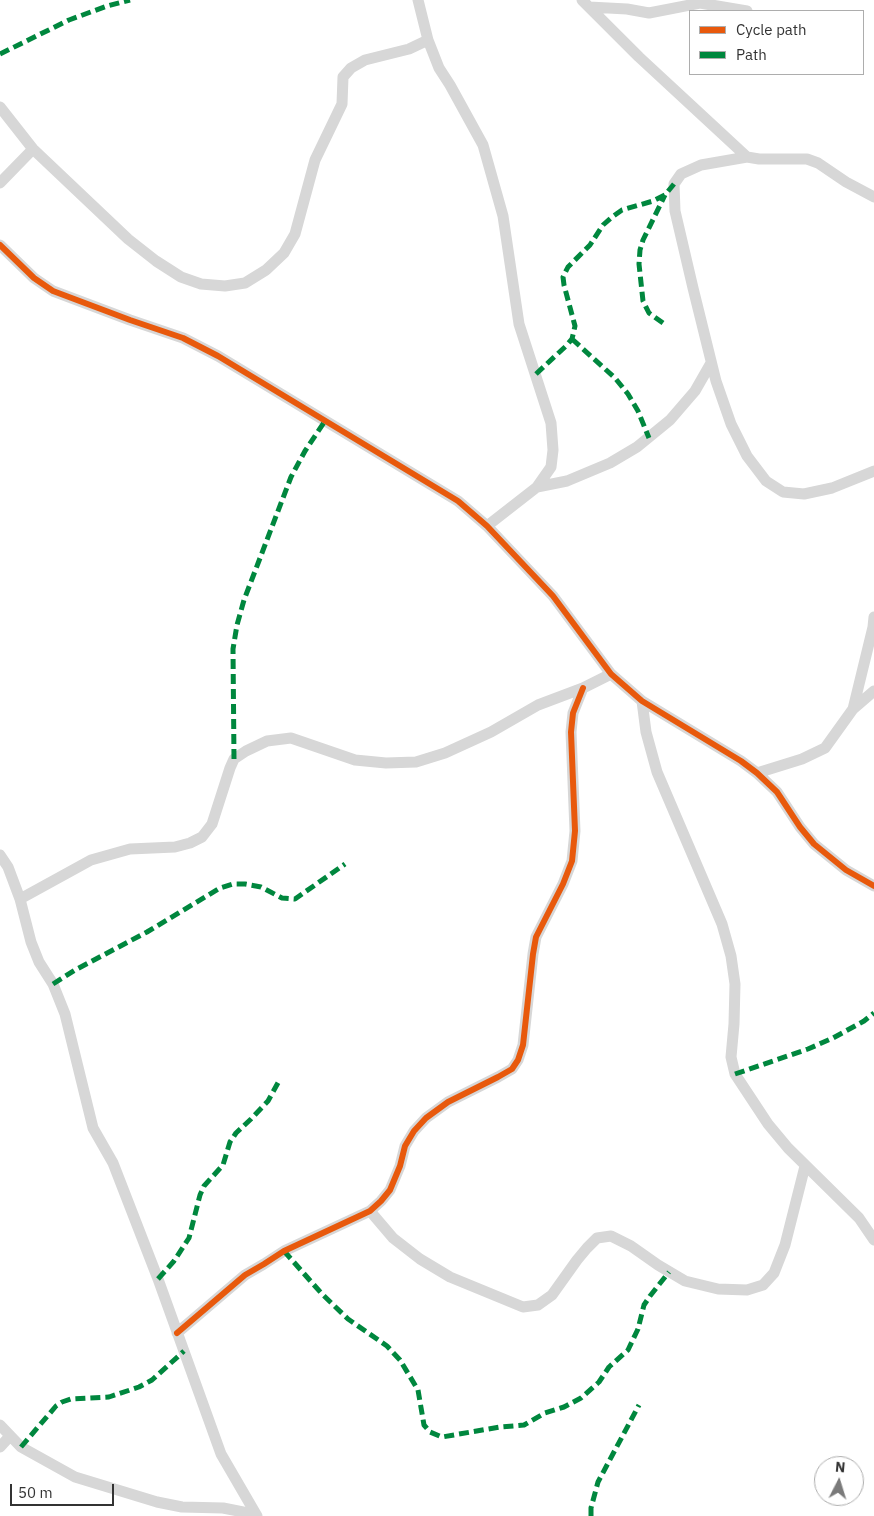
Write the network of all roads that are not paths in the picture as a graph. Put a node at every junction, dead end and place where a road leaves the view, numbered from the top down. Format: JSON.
{"nodes":[{"id":1,"x":418,"y":0,"type":"edge"},
{"id":2,"x":586,"y":3,"type":"edge"},
{"id":3,"x":740,"y":10,"type":"edge"},
{"id":4,"x":428,"y":40,"type":"junction"},
{"id":5,"x":0,"y":107,"type":"edge"},
{"id":6,"x":33,"y":149,"type":"junction"},
{"id":7,"x":747,"y":157,"type":"junction"},
{"id":8,"x":0,"y":183,"type":"edge"},
{"id":9,"x":874,"y":197,"type":"edge"},
{"id":10,"x":0,"y":245,"type":"edge"},
{"id":11,"x":711,"y":363,"type":"junction"},
{"id":12,"x":874,"y":471,"type":"edge"},
{"id":13,"x":537,"y":487,"type":"junction"},
{"id":14,"x":487,"y":526,"type":"junction"},
{"id":15,"x":874,"y":617,"type":"edge"},
{"id":16,"x":611,"y":674,"type":"junction"},
{"id":17,"x":583,"y":688,"type":"junction"},
{"id":18,"x":874,"y":691,"type":"edge"},
{"id":19,"x":642,"y":701,"type":"junction"},
{"id":20,"x":853,"y":709,"type":"junction"},
{"id":21,"x":757,"y":774,"type":"junction"},
{"id":22,"x":0,"y":855,"type":"edge"},
{"id":23,"x":874,"y":886,"type":"edge"},
{"id":24,"x":20,"y":898,"type":"junction"},
{"id":25,"x":805,"y":1166,"type":"junction"},
{"id":26,"x":370,"y":1211,"type":"junction"},
{"id":27,"x":874,"y":1240,"type":"edge"},
{"id":28,"x":177,"y":1333,"type":"junction"},
{"id":29,"x":0,"y":1425,"type":"edge"},
{"id":30,"x":10,"y":1436,"type":"junction"},
{"id":31,"x":0,"y":1447,"type":"edge"},
{"id":32,"x":192,"y":1506,"type":"junction"},
{"id":33,"x":183,"y":1516,"type":"edge"},
{"id":34,"x":250,"y":1516,"type":"edge"},
{"id":35,"x":257,"y":1516,"type":"edge"}],
"edges":[{"from":1,"to":4,"type":"street"},
{"from":2,"to":3,"type":"street"},
{"from":2,"to":7,"type":"street"},
{"from":4,"to":6,"type":"street"},
{"from":4,"to":13,"type":"street"},
{"from":5,"to":6,"type":"street"},
{"from":6,"to":8,"type":"street"},
{"from":7,"to":9,"type":"street"},
{"from":7,"to":11,"type":"street"},
{"from":10,"to":14,"type":"street"},
{"from":11,"to":12,"type":"street"},
{"from":11,"to":13,"type":"street"},
{"from":13,"to":14,"type":"street"},
{"from":14,"to":16,"type":"street"},
{"from":15,"to":20,"type":"street"},
{"from":16,"to":17,"type":"street"},
{"from":16,"to":19,"type":"street"},
{"from":17,"to":24,"type":"street"},
{"from":17,"to":26,"type":"street"},
{"from":18,"to":20,"type":"street"},
{"from":19,"to":21,"type":"street"},
{"from":19,"to":25,"type":"street"},
{"from":20,"to":21,"type":"street"},
{"from":21,"to":23,"type":"street"},
{"from":22,"to":24,"type":"street"},
{"from":24,"to":28,"type":"street"},
{"from":25,"to":26,"type":"street"},
{"from":25,"to":27,"type":"street"},
{"from":26,"to":28,"type":"street"},
{"from":28,"to":35,"type":"street"},
{"from":29,"to":30,"type":"street"},
{"from":30,"to":31,"type":"street"},
{"from":30,"to":32,"type":"street"},
{"from":32,"to":33,"type":"street"},
{"from":32,"to":34,"type":"street"}]}
